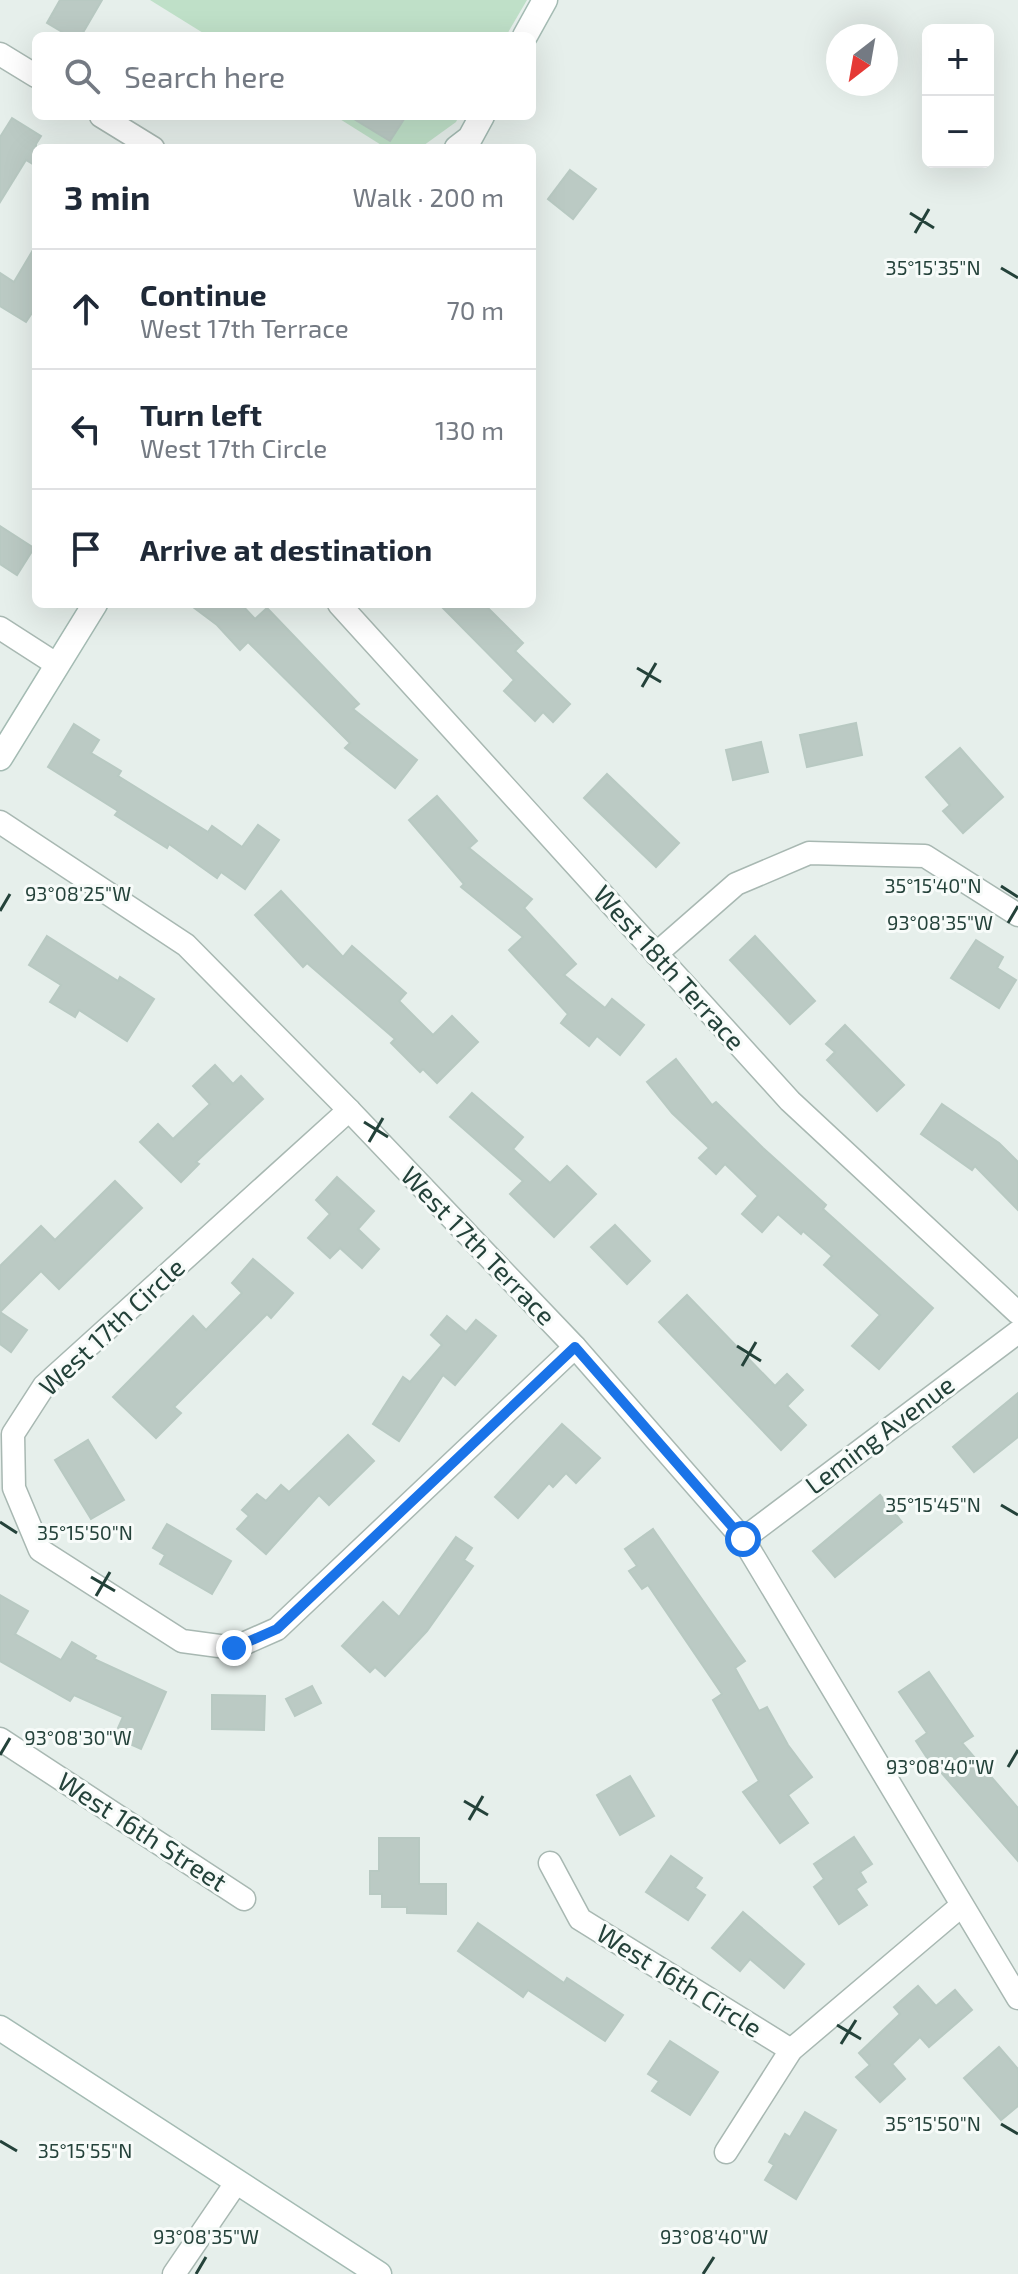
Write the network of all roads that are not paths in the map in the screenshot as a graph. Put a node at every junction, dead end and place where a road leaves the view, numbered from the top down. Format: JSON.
{"nodes":[{"id":1,"x":545,"y":0,"type":"edge"},
{"id":2,"x":527,"y":32,"type":"edge"},
{"id":3,"x":0,"y":54,"type":"edge"},
{"id":4,"x":32,"y":74,"type":"edge"},
{"id":5,"x":108,"y":120,"type":"edge"},
{"id":6,"x":480,"y":120,"type":"edge"},
{"id":7,"x":146,"y":144,"type":"edge"},
{"id":8,"x":462,"y":144,"type":"edge"},
{"id":9,"x":92,"y":608,"type":"edge"},
{"id":10,"x":343,"y":608,"type":"edge"},
{"id":11,"x":0,"y":628,"type":"edge"},
{"id":12,"x":56,"y":664,"type":"junction"},
{"id":13,"x":0,"y":758,"type":"edge"},
{"id":14,"x":0,"y":822,"type":"edge"},
{"id":15,"x":1018,"y":915,"type":"edge"},
{"id":16,"x":656,"y":954,"type":"junction"},
{"id":17,"x":349,"y":1110,"type":"junction"},
{"id":18,"x":1018,"y":1313,"type":"edge"},
{"id":19,"x":1018,"y":1332,"type":"edge"},
{"id":20,"x":575,"y":1347,"type":"junction"},
{"id":21,"x":743,"y":1539,"type":"junction"},
{"id":22,"x":0,"y":1739,"type":"edge"},
{"id":23,"x":550,"y":1863,"type":"dead end"},
{"id":24,"x":244,"y":1899,"type":"dead end"},
{"id":25,"x":961,"y":1906,"type":"junction"},
{"id":26,"x":1018,"y":1998,"type":"edge"},
{"id":27,"x":0,"y":2028,"type":"edge"},
{"id":28,"x":791,"y":2050,"type":"junction"},
{"id":29,"x":726,"y":2152,"type":"dead end"},
{"id":30,"x":236,"y":2183,"type":"junction"},
{"id":31,"x":174,"y":2274,"type":"edge"},
{"id":32,"x":379,"y":2274,"type":"edge"}],
"edges":[{"from":1,"to":2,"type":"street"},
{"from":3,"to":4,"type":"street"},
{"from":5,"to":7,"type":"street"},
{"from":6,"to":8,"type":"street"},
{"from":9,"to":12,"type":"street"},
{"from":10,"to":16,"type":"street","name":"West 18th Terrace"},
{"from":11,"to":12,"type":"street"},
{"from":12,"to":13,"type":"street"},
{"from":14,"to":17,"type":"street","name":"West 17th Terrace"},
{"from":15,"to":16,"type":"street"},
{"from":16,"to":18,"type":"street","name":"West 18th Terrace"},
{"from":17,"to":20,"type":"street","name":"West 17th Terrace"},
{"from":17,"to":20,"type":"street","name":"West 17th Circle"},
{"from":19,"to":21,"type":"street","name":"Leming Avenue"},
{"from":20,"to":21,"type":"street","name":"West 17th Terrace"},
{"from":21,"to":25,"type":"street","name":"West 17th Terrace"},
{"from":22,"to":24,"type":"street","name":"West 16th Street"},
{"from":23,"to":28,"type":"street","name":"West 16th Circle"},
{"from":25,"to":26,"type":"street","name":"West 17th Terrace"},
{"from":25,"to":28,"type":"street"},
{"from":27,"to":30,"type":"street"},
{"from":28,"to":29,"type":"street"},
{"from":30,"to":31,"type":"street"},
{"from":30,"to":32,"type":"street"}]}
